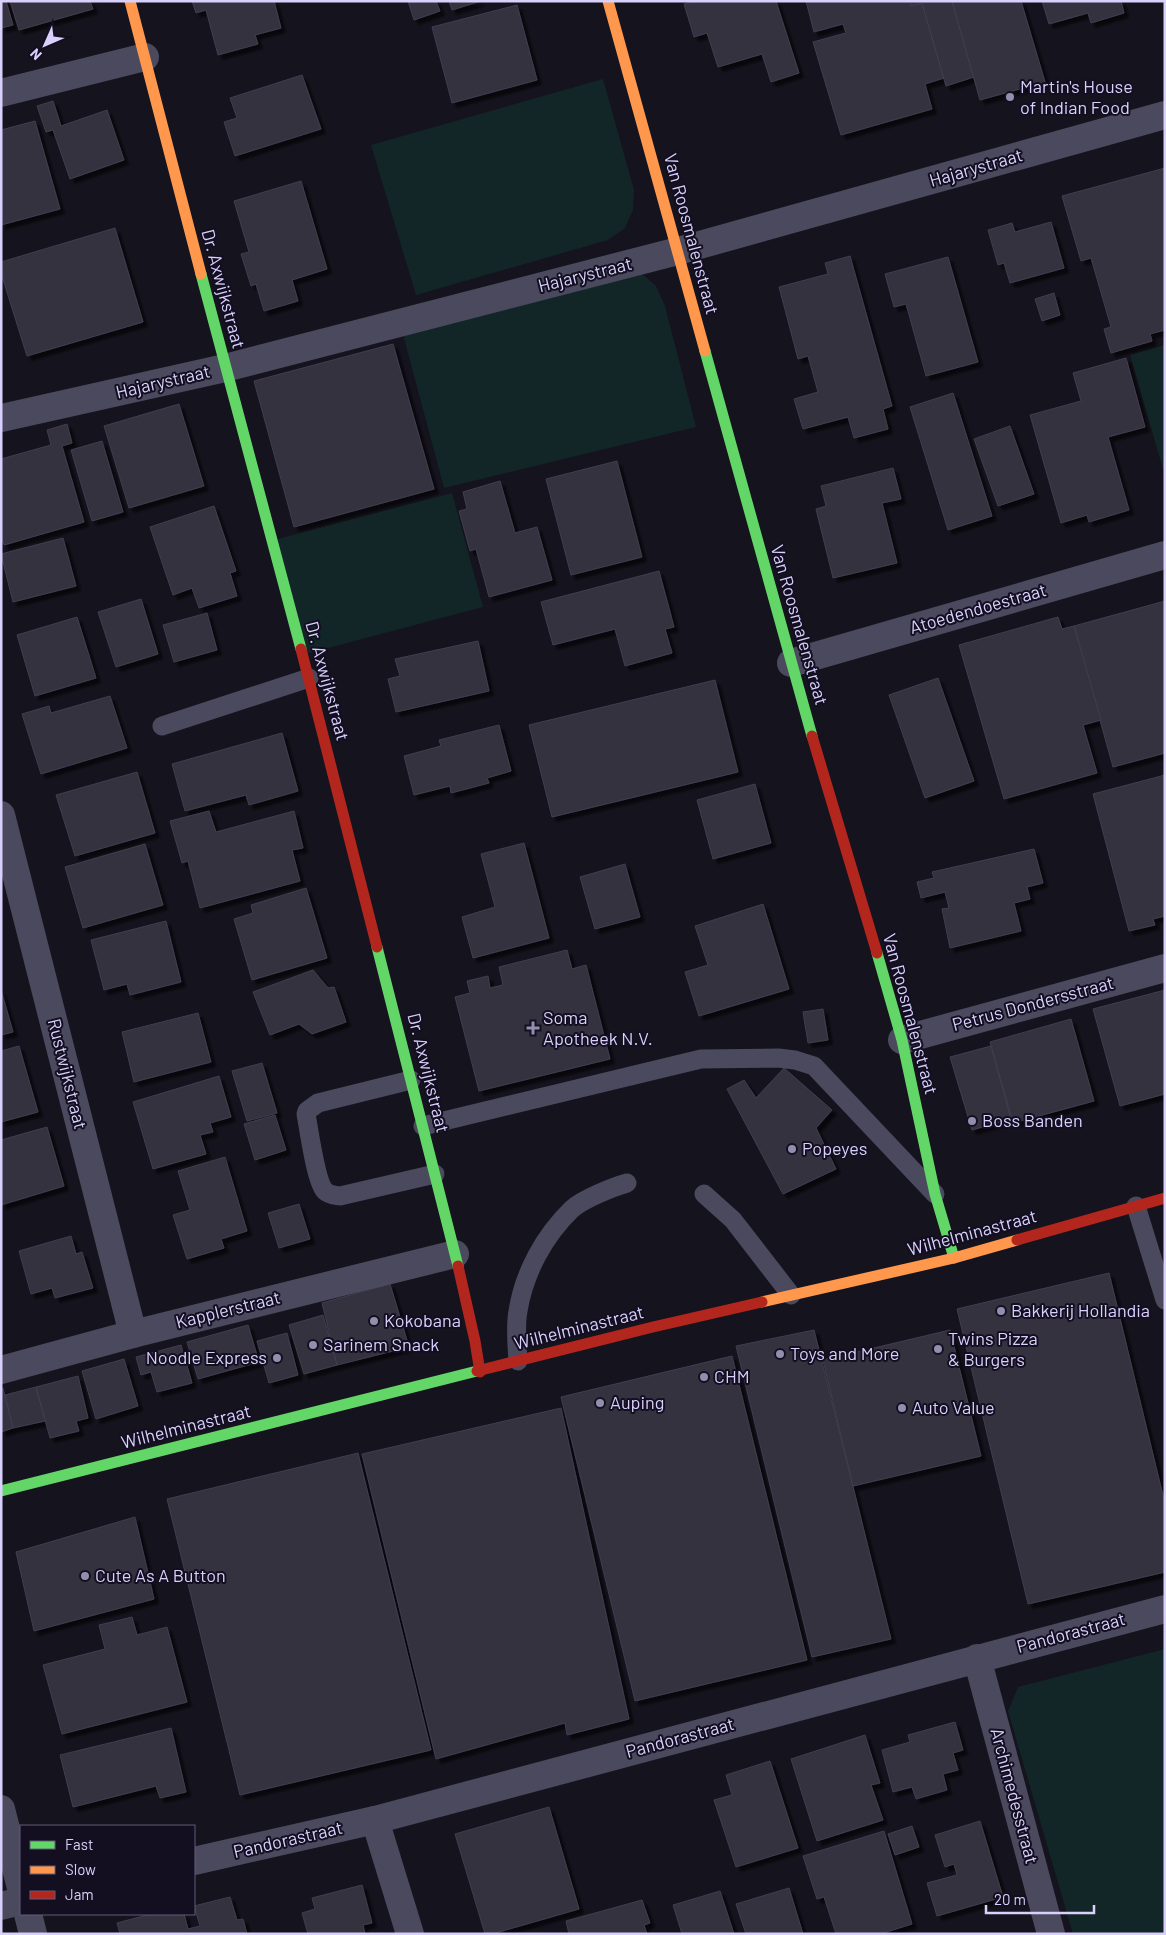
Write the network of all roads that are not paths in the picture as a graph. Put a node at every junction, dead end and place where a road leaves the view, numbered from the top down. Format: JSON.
{"nodes":[{"id":1,"x":130,"y":1,"type":"edge"},
{"id":2,"x":608,"y":1,"type":"edge"},
{"id":3,"x":145,"y":57,"type":"junction"},
{"id":4,"x":1,"y":93,"type":"edge"},
{"id":5,"x":1165,"y":115,"type":"edge"},
{"id":6,"x":678,"y":251,"type":"junction"},
{"id":7,"x":225,"y":368,"type":"junction"},
{"id":8,"x":1,"y":418,"type":"edge"},
{"id":9,"x":1165,"y":555,"type":"edge"},
{"id":10,"x":790,"y":663,"type":"junction"},
{"id":11,"x":309,"y":678,"type":"junction"},
{"id":12,"x":162,"y":726,"type":"dead end"},
{"id":13,"x":1,"y":815,"type":"edge"},
{"id":14,"x":1165,"y":968,"type":"edge"},
{"id":15,"x":902,"y":1040,"type":"junction"},
{"id":16,"x":411,"y":1080,"type":"junction"},
{"id":17,"x":423,"y":1126,"type":"junction"},
{"id":18,"x":435,"y":1174,"type":"junction"},
{"id":19,"x":627,"y":1182,"type":"dead end"},
{"id":20,"x":704,"y":1194,"type":"dead end"},
{"id":21,"x":935,"y":1194,"type":"junction"},
{"id":22,"x":1165,"y":1198,"type":"edge"},
{"id":23,"x":1136,"y":1206,"type":"junction"},
{"id":24,"x":455,"y":1254,"type":"junction"},
{"id":25,"x":954,"y":1258,"type":"junction"},
{"id":26,"x":791,"y":1295,"type":"junction"},
{"id":27,"x":1164,"y":1295,"type":"edge"},
{"id":28,"x":133,"y":1334,"type":"junction"},
{"id":29,"x":518,"y":1361,"type":"junction"},
{"id":30,"x":1,"y":1370,"type":"edge"},
{"id":31,"x":480,"y":1372,"type":"junction"},
{"id":32,"x":1,"y":1492,"type":"edge"},
{"id":33,"x":1165,"y":1609,"type":"edge"},
{"id":34,"x":977,"y":1658,"type":"junction"},
{"id":35,"x":1,"y":1809,"type":"edge"},
{"id":36,"x":375,"y":1820,"type":"junction"},
{"id":37,"x":195,"y":1861,"type":"edge"},
{"id":38,"x":20,"y":1884,"type":"edge"},
{"id":39,"x":20,"y":1901,"type":"edge"},
{"id":40,"x":1,"y":1906,"type":"edge"},
{"id":41,"x":28,"y":1915,"type":"edge"},
{"id":42,"x":33,"y":1934,"type":"edge"},
{"id":43,"x":410,"y":1934,"type":"edge"},
{"id":44,"x":1051,"y":1934,"type":"edge"}],
"edges":[{"from":1,"to":3,"type":"street","name":"Dr. Axwijkstraat"},
{"from":2,"to":6,"type":"street","name":"Van Roosmalenstraat"},
{"from":3,"to":4,"type":"street"},
{"from":3,"to":7,"type":"street","name":"Dr. Axwijkstraat"},
{"from":5,"to":6,"type":"street","name":"Hajarystraat"},
{"from":6,"to":7,"type":"street","name":"Hajarystraat"},
{"from":6,"to":10,"type":"street","name":"Van Roosmalenstraat"},
{"from":7,"to":8,"type":"street","name":"Hajarystraat"},
{"from":7,"to":11,"type":"street","name":"Dr. Axwijkstraat"},
{"from":9,"to":10,"type":"street","name":"Atoedendoestraat"},
{"from":10,"to":15,"type":"street","name":"Van Roosmalenstraat"},
{"from":11,"to":12,"type":"lane"},
{"from":11,"to":16,"type":"street","name":"Dr. Axwijkstraat"},
{"from":13,"to":28,"type":"street","name":"Rustwijkstraat"},
{"from":14,"to":15,"type":"street","name":"Petrus Dondersstraat"},
{"from":15,"to":21,"type":"street","name":"Van Roosmalenstraat"},
{"from":16,"to":17,"type":"street","name":"Dr. Axwijkstraat"},
{"from":16,"to":18,"type":"lane"},
{"from":17,"to":18,"type":"street","name":"Dr. Axwijkstraat"},
{"from":17,"to":21,"type":"lane"},
{"from":18,"to":24,"type":"street","name":"Dr. Axwijkstraat"},
{"from":19,"to":29,"type":"lane"},
{"from":20,"to":26,"type":"lane"},
{"from":21,"to":25,"type":"street","name":"Van Roosmalenstraat"},
{"from":22,"to":23,"type":"street","name":"Wilhelminastraat"},
{"from":23,"to":25,"type":"street","name":"Wilhelminastraat"},
{"from":23,"to":27,"type":"lane"},
{"from":24,"to":28,"type":"street","name":"Kapplerstraat"},
{"from":24,"to":31,"type":"street","name":"Dr. Axwijkstraat"},
{"from":25,"to":26,"type":"street","name":"Wilhelminastraat"},
{"from":26,"to":29,"type":"street","name":"Wilhelminastraat"},
{"from":28,"to":30,"type":"street","name":"Kapplerstraat"},
{"from":29,"to":31,"type":"street","name":"Wilhelminastraat"},
{"from":31,"to":32,"type":"street","name":"Wilhelminastraat"},
{"from":33,"to":34,"type":"street","name":"Pandorastraat"},
{"from":34,"to":36,"type":"street","name":"Pandorastraat"},
{"from":34,"to":44,"type":"street","name":"Archimedesstraat"},
{"from":35,"to":38,"type":"street"},
{"from":36,"to":37,"type":"street","name":"Pandorastraat"},
{"from":36,"to":43,"type":"street"},
{"from":39,"to":40,"type":"street"},
{"from":41,"to":42,"type":"street"}]}
